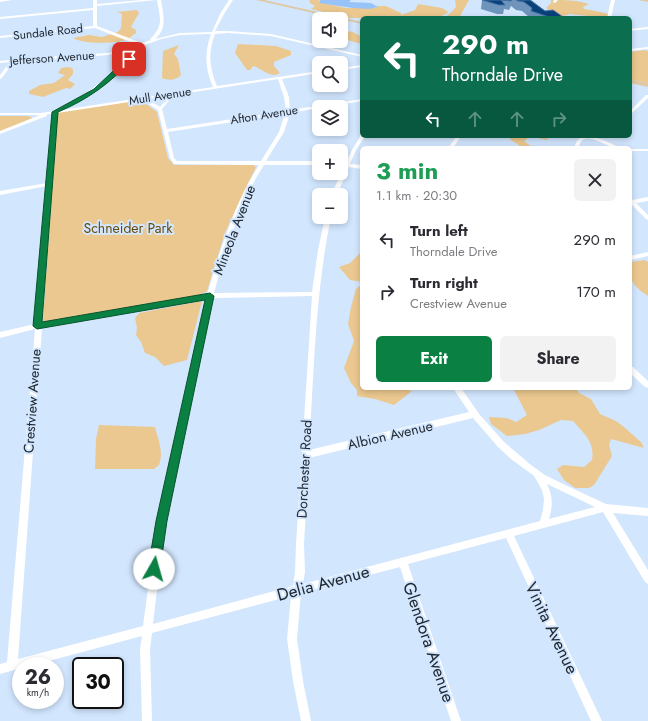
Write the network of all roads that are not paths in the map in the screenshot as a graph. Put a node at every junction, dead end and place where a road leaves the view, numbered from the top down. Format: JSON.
{"nodes":[{"id":1,"x":10,"y":0,"type":"edge"},
{"id":2,"x":95,"y":0,"type":"edge"},
{"id":3,"x":154,"y":0,"type":"edge"},
{"id":4,"x":159,"y":0,"type":"edge"},
{"id":5,"x":231,"y":0,"type":"edge"},
{"id":6,"x":258,"y":0,"type":"edge"},
{"id":7,"x":613,"y":0,"type":"edge"},
{"id":8,"x":640,"y":0,"type":"edge"},
{"id":9,"x":0,"y":1,"type":"edge"},
{"id":10,"x":648,"y":1,"type":"edge"},
{"id":11,"x":96,"y":7,"type":"junction"},
{"id":12,"x":609,"y":16,"type":"edge"},
{"id":13,"x":0,"y":18,"type":"edge"},
{"id":14,"x":360,"y":23,"type":"edge"},
{"id":15,"x":95,"y":27,"type":"junction"},
{"id":16,"x":648,"y":28,"type":"edge"},
{"id":17,"x":632,"y":30,"type":"edge"},
{"id":18,"x":214,"y":32,"type":"junction"},
{"id":19,"x":0,"y":37,"type":"edge"},
{"id":20,"x":143,"y":45,"type":"junction"},
{"id":21,"x":647,"y":49,"type":"edge"},
{"id":22,"x":632,"y":50,"type":"edge"},
{"id":23,"x":360,"y":56,"type":"edge"},
{"id":24,"x":13,"y":61,"type":"junction"},
{"id":25,"x":0,"y":62,"type":"edge"},
{"id":26,"x":360,"y":66,"type":"edge"},
{"id":27,"x":348,"y":68,"type":"edge"},
{"id":28,"x":312,"y":73,"type":"edge"},
{"id":29,"x":0,"y":78,"type":"edge"},
{"id":30,"x":280,"y":78,"type":"junction"},
{"id":31,"x":632,"y":81,"type":"edge"},
{"id":32,"x":648,"y":85,"type":"edge"},
{"id":33,"x":215,"y":87,"type":"junction"},
{"id":34,"x":173,"y":94,"type":"junction"},
{"id":35,"x":648,"y":96,"type":"edge"},
{"id":36,"x":142,"y":98,"type":"junction"},
{"id":37,"x":360,"y":100,"type":"edge"},
{"id":38,"x":160,"y":109,"type":"junction"},
{"id":39,"x":288,"y":111,"type":"junction"},
{"id":40,"x":55,"y":112,"type":"junction"},
{"id":41,"x":632,"y":112,"type":"edge"},
{"id":42,"x":0,"y":114,"type":"edge"},
{"id":43,"x":166,"y":131,"type":"junction"},
{"id":44,"x":0,"y":133,"type":"edge"},
{"id":45,"x":362,"y":138,"type":"edge"},
{"id":46,"x":585,"y":138,"type":"edge"},
{"id":47,"x":596,"y":138,"type":"edge"},
{"id":48,"x":577,"y":146,"type":"edge"},
{"id":49,"x":614,"y":146,"type":"edge"},
{"id":50,"x":632,"y":150,"type":"edge"},
{"id":51,"x":648,"y":150,"type":"edge"},
{"id":52,"x":348,"y":159,"type":"edge"},
{"id":53,"x":261,"y":163,"type":"junction"},
{"id":54,"x":312,"y":163,"type":"edge"},
{"id":55,"x":348,"y":165,"type":"edge"},
{"id":56,"x":360,"y":167,"type":"edge"},
{"id":57,"x":48,"y":184,"type":"junction"},
{"id":58,"x":0,"y":193,"type":"edge"},
{"id":59,"x":648,"y":199,"type":"edge"},
{"id":60,"x":632,"y":201,"type":"edge"},
{"id":61,"x":632,"y":202,"type":"edge"},
{"id":62,"x":648,"y":218,"type":"edge"},
{"id":63,"x":327,"y":224,"type":"edge"},
{"id":64,"x":648,"y":254,"type":"edge"},
{"id":65,"x":632,"y":258,"type":"edge"},
{"id":66,"x":315,"y":294,"type":"junction"},
{"id":67,"x":210,"y":296,"type":"junction"},
{"id":68,"x":37,"y":326,"type":"junction"},
{"id":69,"x":0,"y":335,"type":"edge"},
{"id":70,"x":632,"y":371,"type":"edge"},
{"id":71,"x":648,"y":385,"type":"edge"},
{"id":72,"x":458,"y":390,"type":"edge"},
{"id":73,"x":475,"y":414,"type":"junction"},
{"id":74,"x":305,"y":455,"type":"junction"},
{"id":75,"x":537,"y":474,"type":"junction"},
{"id":76,"x":605,"y":508,"type":"junction"},
{"id":77,"x":648,"y":512,"type":"edge"},
{"id":78,"x":543,"y":524,"type":"junction"},
{"id":79,"x":508,"y":534,"type":"junction"},
{"id":80,"x":403,"y":562,"type":"junction"},
{"id":81,"x":648,"y":579,"type":"edge"},
{"id":82,"x":298,"y":590,"type":"junction"},
{"id":83,"x":146,"y":630,"type":"junction"},
{"id":84,"x":13,"y":657,"type":"edge"},
{"id":85,"x":46,"y":657,"type":"edge"},
{"id":86,"x":12,"y":666,"type":"edge"},
{"id":87,"x":0,"y":669,"type":"edge"},
{"id":88,"x":147,"y":721,"type":"edge"},
{"id":89,"x":306,"y":721,"type":"edge"},
{"id":90,"x":456,"y":721,"type":"edge"},
{"id":91,"x":597,"y":721,"type":"edge"}],
"edges":[{"from":1,"to":9,"type":"street"},
{"from":2,"to":11,"type":"street"},
{"from":3,"to":11,"type":"street"},
{"from":4,"to":20,"type":"street"},
{"from":5,"to":18,"type":"street"},
{"from":6,"to":14,"type":"main road"},
{"from":7,"to":12,"type":"street"},
{"from":8,"to":10,"type":"main road"},
{"from":11,"to":13,"type":"street"},
{"from":11,"to":15,"type":"street"},
{"from":15,"to":19,"type":"street","name":"Sundale Road"},
{"from":15,"to":20,"type":"street"},
{"from":16,"to":17,"type":"street"},
{"from":18,"to":20,"type":"street","name":"Jefferson Avenue"},
{"from":18,"to":23,"type":"street","name":"Jefferson Avenue"},
{"from":18,"to":33,"type":"street"},
{"from":20,"to":24,"type":"street","name":"Jefferson Avenue"},
{"from":20,"to":40,"type":"street"},
{"from":21,"to":22,"type":"street"},
{"from":24,"to":25,"type":"street","name":"Jefferson Avenue"},
{"from":24,"to":29,"type":"street"},
{"from":26,"to":27,"type":"street"},
{"from":28,"to":30,"type":"street","name":"Mull Avenue"},
{"from":30,"to":33,"type":"street","name":"Mull Avenue"},
{"from":30,"to":39,"type":"street","name":"Mineola Avenue"},
{"from":31,"to":32,"type":"main road"},
{"from":33,"to":34,"type":"street","name":"Mull Avenue"},
{"from":34,"to":36,"type":"street","name":"Mull Avenue"},
{"from":34,"to":38,"type":"street"},
{"from":35,"to":41,"type":"street"},
{"from":36,"to":38,"type":"street"},
{"from":36,"to":40,"type":"street","name":"Mull Avenue"},
{"from":37,"to":39,"type":"street","name":"Afton Avenue"},
{"from":38,"to":43,"type":"street"},
{"from":39,"to":43,"type":"street","name":"Afton Avenue"},
{"from":39,"to":53,"type":"street","name":"Mineola Avenue"},
{"from":40,"to":42,"type":"street","name":"Mull Avenue"},
{"from":40,"to":44,"type":"street"},
{"from":40,"to":57,"type":"street","name":"Crestview Avenue"},
{"from":43,"to":53,"type":"street"},
{"from":45,"to":52,"type":"street"},
{"from":46,"to":48,"type":"street"},
{"from":47,"to":49,"type":"street"},
{"from":50,"to":51,"type":"street"},
{"from":53,"to":54,"type":"street"},
{"from":53,"to":67,"type":"street","name":"Mineola Avenue"},
{"from":55,"to":56,"type":"street"},
{"from":57,"to":58,"type":"street"},
{"from":57,"to":68,"type":"street","name":"Crestview Avenue"},
{"from":59,"to":60,"type":"street"},
{"from":61,"to":62,"type":"street"},
{"from":63,"to":66,"type":"street","name":"Dorchester Road"},
{"from":64,"to":65,"type":"street"},
{"from":66,"to":67,"type":"street"},
{"from":66,"to":74,"type":"street","name":"Dorchester Road"},
{"from":67,"to":68,"type":"street"},
{"from":67,"to":83,"type":"street","name":"Mineola Avenue"},
{"from":68,"to":69,"type":"street"},
{"from":68,"to":84,"type":"street","name":"Crestview Avenue"},
{"from":70,"to":71,"type":"street"},
{"from":72,"to":73,"type":"street"},
{"from":73,"to":74,"type":"street","name":"Albion Avenue"},
{"from":73,"to":75,"type":"street"},
{"from":74,"to":82,"type":"street","name":"Dorchester Road"},
{"from":75,"to":76,"type":"street"},
{"from":75,"to":78,"type":"street"},
{"from":76,"to":77,"type":"street","name":"Delia Avenue"},
{"from":76,"to":78,"type":"street","name":"Delia Avenue"},
{"from":76,"to":81,"type":"street"},
{"from":78,"to":79,"type":"street","name":"Delia Avenue"},
{"from":79,"to":80,"type":"street","name":"Delia Avenue"},
{"from":79,"to":91,"type":"street","name":"Vinita Avenue"},
{"from":80,"to":82,"type":"street","name":"Delia Avenue"},
{"from":80,"to":90,"type":"street","name":"Glendora Avenue"},
{"from":82,"to":83,"type":"street","name":"Delia Avenue"},
{"from":82,"to":89,"type":"street","name":"Dorchester Road"},
{"from":83,"to":85,"type":"street","name":"Delia Avenue"},
{"from":83,"to":88,"type":"street","name":"Mineola Avenue"},
{"from":86,"to":87,"type":"street","name":"Delia Avenue"}]}
